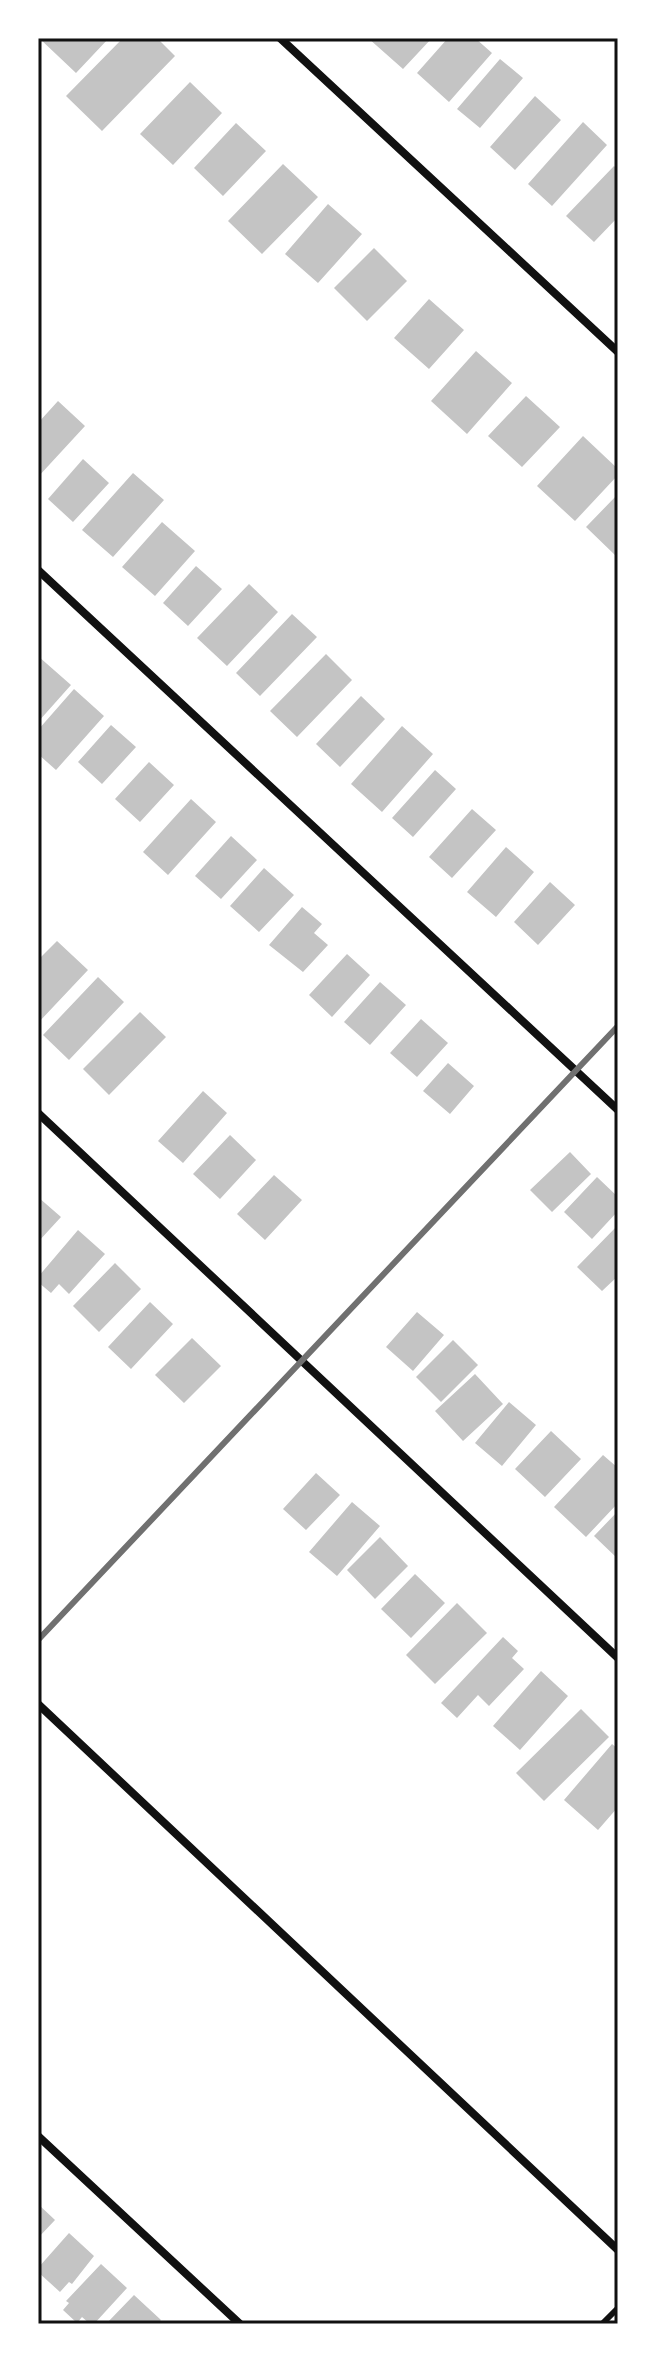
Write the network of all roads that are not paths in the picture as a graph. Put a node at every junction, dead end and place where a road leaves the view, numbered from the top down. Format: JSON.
{"nodes":[{"id":1,"x":280,"y":38,"type":"edge"},
{"id":2,"x":618,"y":352,"type":"edge"},
{"id":3,"x":38,"y":570,"type":"edge"},
{"id":4,"x":618,"y":1110,"type":"edge"},
{"id":5,"x":38,"y":1113,"type":"edge"},
{"id":6,"x":618,"y":1658,"type":"edge"},
{"id":7,"x":38,"y":1704,"type":"edge"},
{"id":8,"x":38,"y":2136,"type":"edge"},
{"id":9,"x":618,"y":2250,"type":"edge"},
{"id":10,"x":618,"y":2308,"type":"edge"},
{"id":11,"x":240,"y":2324,"type":"edge"},
{"id":12,"x":602,"y":2324,"type":"edge"}],
"edges":[{"from":1,"to":2,"type":"street"},
{"from":3,"to":4,"type":"street"},
{"from":5,"to":6,"type":"street"},
{"from":7,"to":9,"type":"street"},
{"from":8,"to":11,"type":"street"},
{"from":10,"to":12,"type":"lane"}]}
